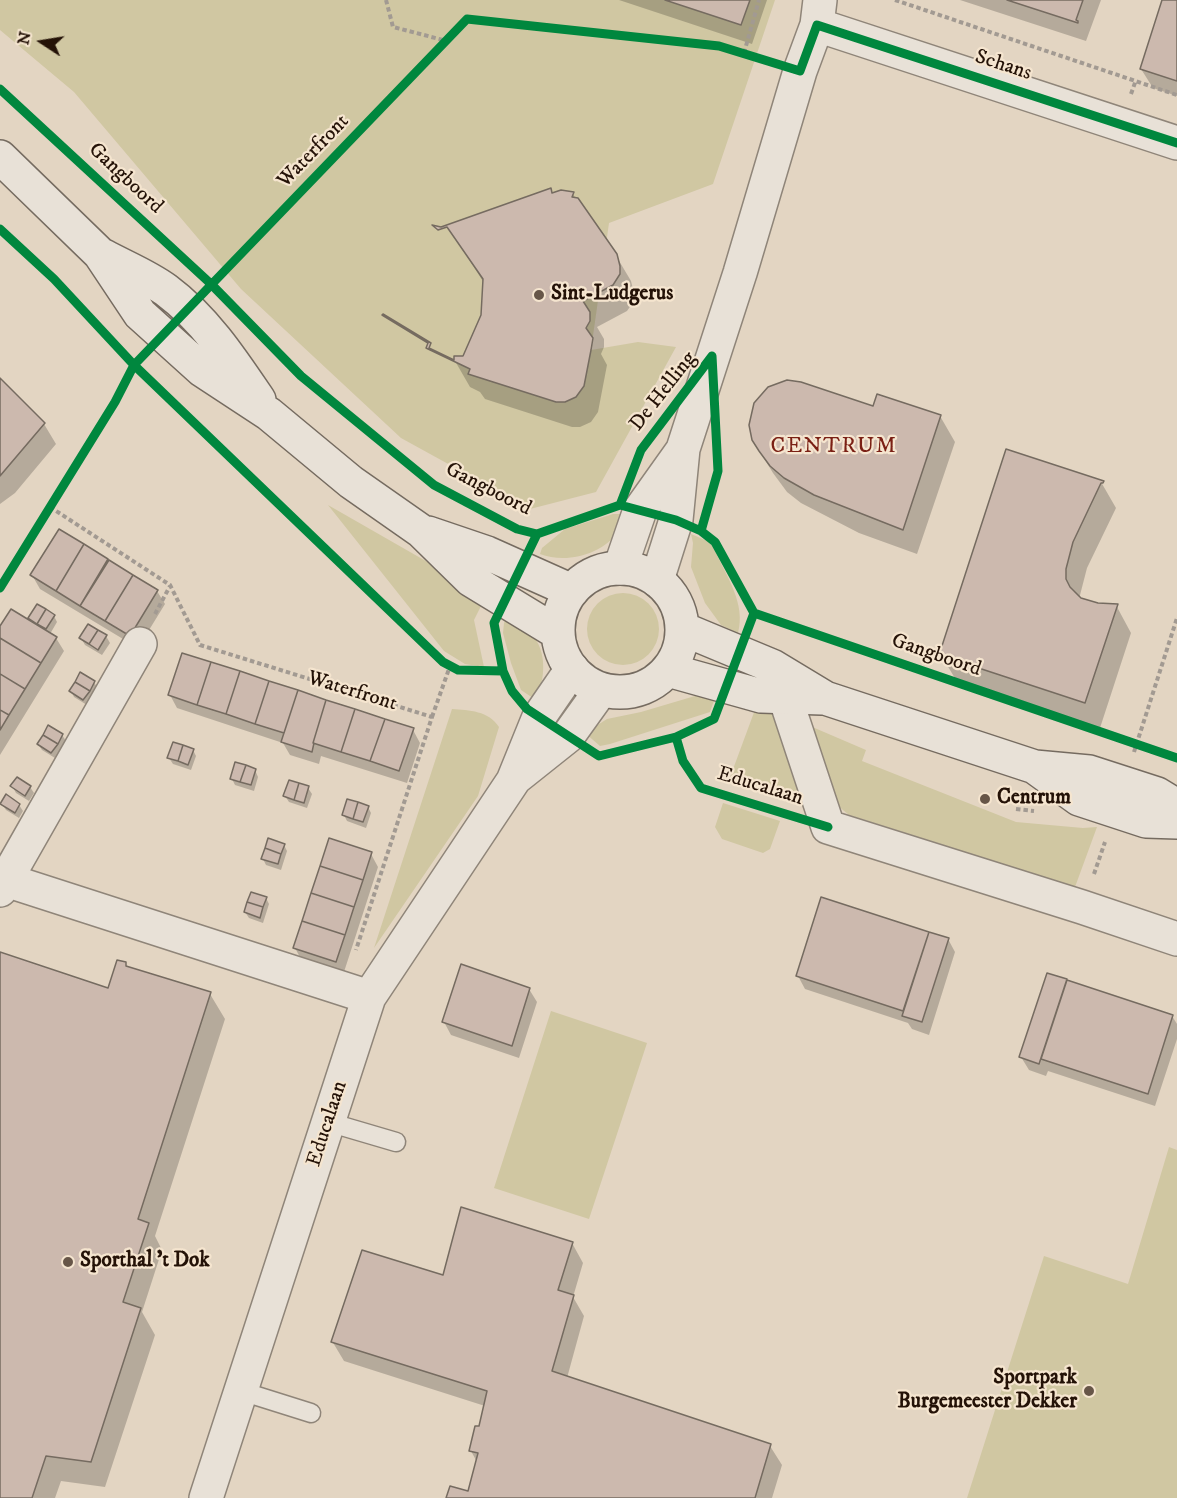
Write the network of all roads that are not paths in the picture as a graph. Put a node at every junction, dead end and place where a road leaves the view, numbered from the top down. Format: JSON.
{"nodes":[{"id":1,"x":818,"y":13,"type":"edge"},
{"id":2,"x":1177,"y":143,"type":"edge"},
{"id":3,"x":0,"y":156,"type":"edge"},
{"id":4,"x":683,"y":449,"type":"junction"},
{"id":5,"x":421,"y":531,"type":"junction"},
{"id":6,"x":620,"y":568,"type":"junction"},
{"id":7,"x":657,"y":580,"type":"junction"},
{"id":8,"x":572,"y":591,"type":"junction"},
{"id":9,"x":683,"y":629,"type":"junction"},
{"id":10,"x":558,"y":633,"type":"junction"},
{"id":11,"x":140,"y":644,"type":"dead end"},
{"id":12,"x":572,"y":669,"type":"junction"},
{"id":13,"x":668,"y":670,"type":"junction"},
{"id":14,"x":601,"y":690,"type":"junction"},
{"id":15,"x":785,"y":697,"type":"junction"},
{"id":16,"x":825,"y":699,"type":"junction"},
{"id":17,"x":1035,"y":767,"type":"junction"},
{"id":18,"x":513,"y":781,"type":"junction"},
{"id":19,"x":1177,"y":806,"type":"edge"},
{"id":20,"x":1177,"y":822,"type":"edge"},
{"id":21,"x":3,"y":885,"type":"edge"},
{"id":22,"x":1177,"y":939,"type":"edge"},
{"id":23,"x":356,"y":993,"type":"junction"},
{"id":24,"x":328,"y":1122,"type":"junction"},
{"id":25,"x":396,"y":1142,"type":"dead end"},
{"id":26,"x":241,"y":1391,"type":"junction"},
{"id":27,"x":311,"y":1413,"type":"dead end"},
{"id":28,"x":206,"y":1498,"type":"edge"}],
"edges":[{"from":1,"to":2,"type":"street","name":"Schans"},
{"from":1,"to":4,"type":"street","name":"De Helling"},
{"from":3,"to":5,"type":"street"},
{"from":4,"to":6,"type":"street","name":"De Helling"},
{"from":4,"to":7,"type":"street","name":"De Helling"},
{"from":5,"to":8,"type":"street"},
{"from":5,"to":10,"type":"street"},
{"from":6,"to":7,"type":"street"},
{"from":6,"to":8,"type":"street"},
{"from":7,"to":9,"type":"street"},
{"from":8,"to":10,"type":"street"},
{"from":9,"to":13,"type":"street"},
{"from":9,"to":16,"type":"street"},
{"from":10,"to":12,"type":"street"},
{"from":11,"to":21,"type":"street"},
{"from":12,"to":14,"type":"street"},
{"from":12,"to":18,"type":"street","name":"Educalaan"},
{"from":13,"to":14,"type":"street"},
{"from":13,"to":15,"type":"street"},
{"from":14,"to":18,"type":"street","name":"Educalaan"},
{"from":15,"to":16,"type":"street"},
{"from":15,"to":22,"type":"street","name":"Educalaan"},
{"from":16,"to":17,"type":"street"},
{"from":17,"to":19,"type":"street"},
{"from":17,"to":20,"type":"street"},
{"from":18,"to":23,"type":"street","name":"Educalaan"},
{"from":21,"to":23,"type":"street"},
{"from":23,"to":24,"type":"street","name":"Educalaan"},
{"from":24,"to":25,"type":"lane"},
{"from":24,"to":26,"type":"street","name":"Educalaan"},
{"from":26,"to":27,"type":"lane"},
{"from":26,"to":28,"type":"street","name":"Educalaan"}]}
